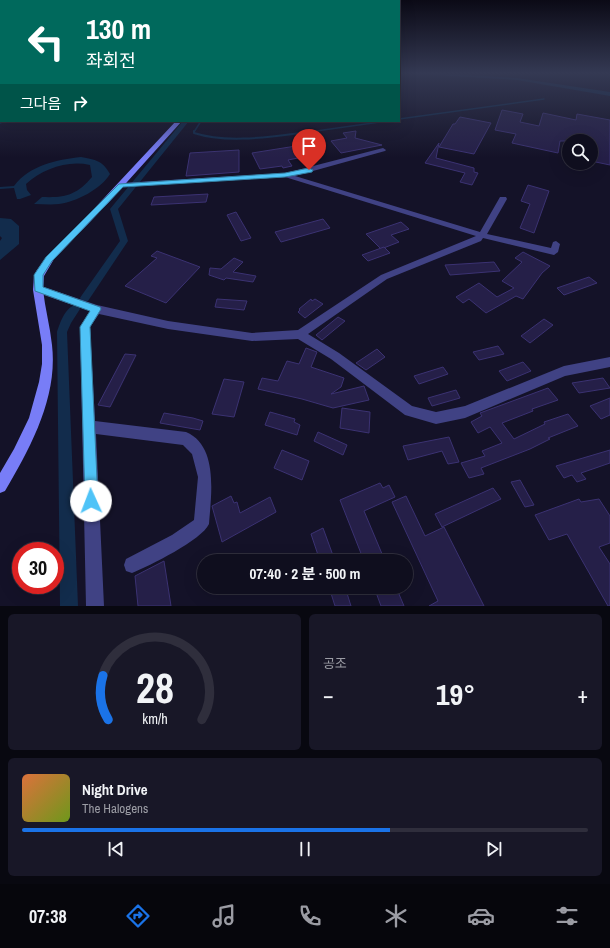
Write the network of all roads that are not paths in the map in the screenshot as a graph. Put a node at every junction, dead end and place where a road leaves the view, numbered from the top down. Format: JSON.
{"nodes":[{"id":1,"x":178,"y":122,"type":"edge"},
{"id":2,"x":383,"y":150,"type":"dead end"},
{"id":3,"x":285,"y":175,"type":"junction"},
{"id":4,"x":121,"y":185,"type":"junction"},
{"id":5,"x":502,"y":199,"type":"dead end"},
{"id":6,"x":482,"y":235,"type":"junction"},
{"id":7,"x":556,"y":244,"type":"dead end"},
{"id":8,"x":38,"y":289,"type":"junction"},
{"id":9,"x":96,"y":309,"type":"junction"},
{"id":10,"x":300,"y":334,"type":"junction"},
{"id":11,"x":610,"y":362,"type":"edge"},
{"id":12,"x":89,"y":427,"type":"junction"},
{"id":13,"x":0,"y":486,"type":"edge"},
{"id":14,"x":132,"y":565,"type":"dead end"},
{"id":15,"x":95,"y":606,"type":"edge"}],
"edges":[{"from":1,"to":4,"type":"main road"},
{"from":2,"to":3,"type":"street"},
{"from":3,"to":4,"type":"street"},
{"from":3,"to":6,"type":"street"},
{"from":4,"to":8,"type":"main road"},
{"from":5,"to":6,"type":"street"},
{"from":6,"to":7,"type":"street"},
{"from":6,"to":10,"type":"street"},
{"from":8,"to":9,"type":"street"},
{"from":8,"to":13,"type":"main road"},
{"from":9,"to":10,"type":"street"},
{"from":9,"to":12,"type":"street"},
{"from":10,"to":11,"type":"street"},
{"from":12,"to":14,"type":"street"},
{"from":12,"to":15,"type":"street"}]}
